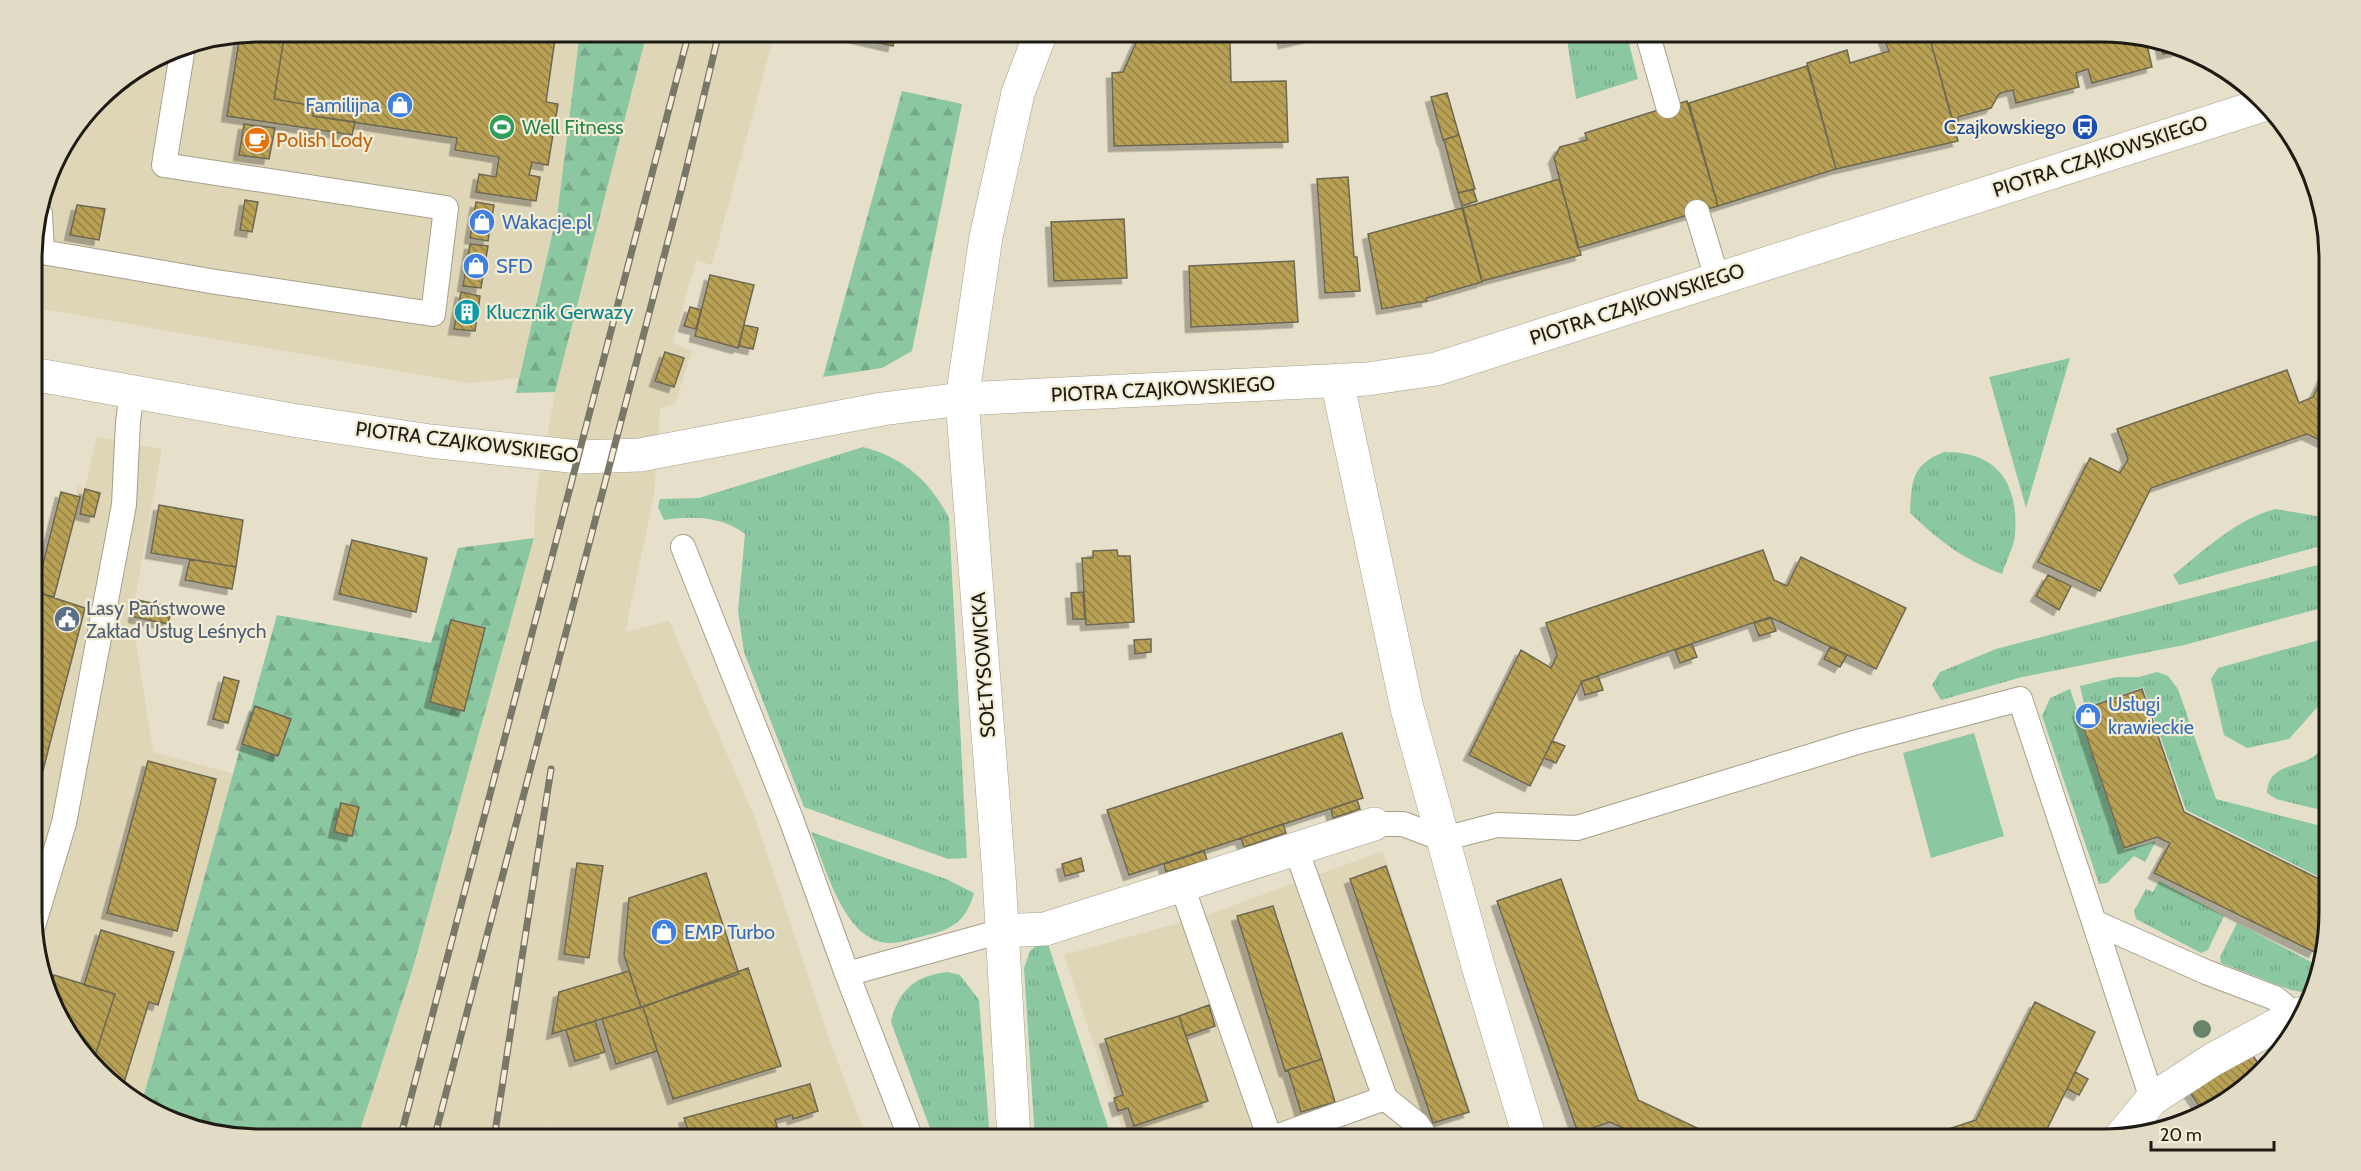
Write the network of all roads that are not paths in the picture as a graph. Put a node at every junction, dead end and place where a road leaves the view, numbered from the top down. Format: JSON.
{"nodes":[{"id":1,"x":1037,"y":42,"type":"edge"},
{"id":2,"x":1650,"y":42,"type":"edge"},
{"id":3,"x":181,"y":57,"type":"edge"},
{"id":4,"x":1668,"y":106,"type":"dead end"},
{"id":5,"x":2256,"y":107,"type":"edge"},
{"id":6,"x":1697,"y":212,"type":"dead end"},
{"id":7,"x":42,"y":252,"type":"edge"},
{"id":8,"x":1717,"y":278,"type":"junction"},
{"id":9,"x":42,"y":376,"type":"edge"},
{"id":10,"x":1339,"y":380,"type":"junction"},
{"id":11,"x":132,"y":391,"type":"junction"},
{"id":12,"x":962,"y":399,"type":"junction"},
{"id":13,"x":683,"y":547,"type":"dead end"},
{"id":14,"x":1374,"y":824,"type":"joint"},
{"id":15,"x":1443,"y":838,"type":"junction"},
{"id":16,"x":1296,"y":849,"type":"junction"},
{"id":17,"x":1182,"y":886,"type":"junction"},
{"id":18,"x":42,"y":896,"type":"edge"},
{"id":19,"x":2094,"y":922,"type":"junction"},
{"id":20,"x":1002,"y":932,"type":"junction"},
{"id":21,"x":847,"y":974,"type":"junction"},
{"id":22,"x":2295,"y":1011,"type":"edge"},
{"id":23,"x":2291,"y":1019,"type":"edge"},
{"id":24,"x":1385,"y":1098,"type":"junction"},
{"id":25,"x":2152,"y":1099,"type":"junction"},
{"id":26,"x":2128,"y":1127,"type":"edge"},
{"id":27,"x":906,"y":1129,"type":"edge"},
{"id":28,"x":1013,"y":1129,"type":"edge"},
{"id":29,"x":1267,"y":1129,"type":"edge"},
{"id":30,"x":1298,"y":1129,"type":"edge"},
{"id":31,"x":1420,"y":1129,"type":"edge"},
{"id":32,"x":1527,"y":1129,"type":"edge"}],
"edges":[{"from":1,"to":12,"type":"street","name":"SOŁTYSOWICKA"},
{"from":2,"to":4,"type":"lane"},
{"from":3,"to":7,"type":"lane"},
{"from":5,"to":8,"type":"street","name":"PIOTRA CZAJKOWSKIEGO"},
{"from":6,"to":8,"type":"lane"},
{"from":8,"to":10,"type":"street","name":"PIOTRA CZAJKOWSKIEGO"},
{"from":9,"to":11,"type":"street","name":"PIOTRA CZAJKOWSKIEGO"},
{"from":10,"to":12,"type":"street","name":"PIOTRA CZAJKOWSKIEGO"},
{"from":10,"to":15,"type":"street"},
{"from":11,"to":12,"type":"street","name":"PIOTRA CZAJKOWSKIEGO"},
{"from":11,"to":18,"type":"lane"},
{"from":12,"to":20,"type":"street","name":"SOŁTYSOWICKA"},
{"from":13,"to":21,"type":"lane"},
{"from":14,"to":15,"type":"lane"},
{"from":14,"to":16,"type":"street"},
{"from":15,"to":19,"type":"lane"},
{"from":15,"to":32,"type":"street"},
{"from":16,"to":17,"type":"street"},
{"from":16,"to":24,"type":"lane"},
{"from":17,"to":20,"type":"street"},
{"from":17,"to":29,"type":"lane"},
{"from":19,"to":22,"type":"lane"},
{"from":19,"to":25,"type":"lane"},
{"from":20,"to":21,"type":"lane"},
{"from":20,"to":28,"type":"street","name":"SOŁTYSOWICKA"},
{"from":21,"to":27,"type":"lane"},
{"from":23,"to":25,"type":"street"},
{"from":24,"to":30,"type":"lane"},
{"from":24,"to":31,"type":"lane"},
{"from":25,"to":26,"type":"street"}]}
